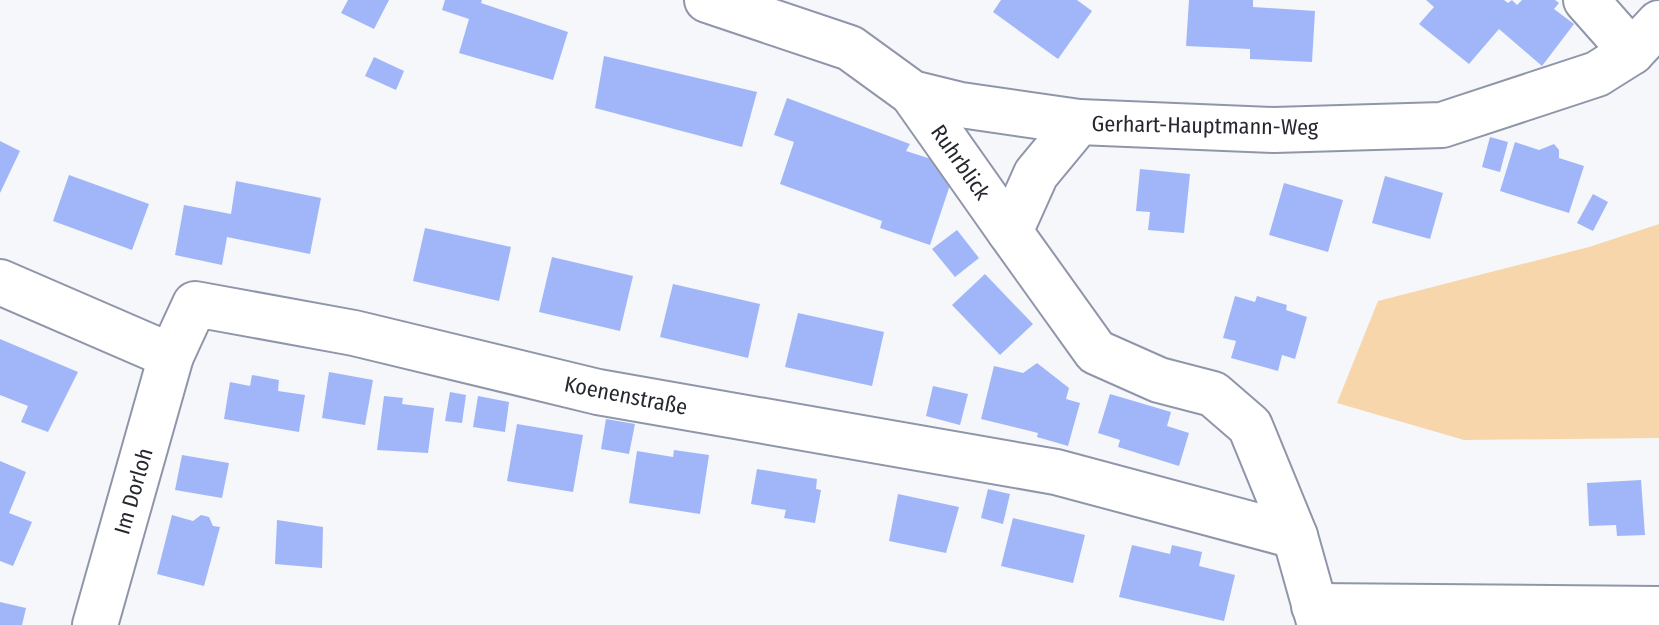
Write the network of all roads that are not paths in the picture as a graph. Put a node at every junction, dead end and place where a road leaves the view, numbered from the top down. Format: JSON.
{"nodes":[{"id":1,"x":707,"y":0,"type":"edge"},
{"id":2,"x":1586,"y":0,"type":"edge"},
{"id":3,"x":1645,"y":38,"type":"edge"},
{"id":4,"x":912,"y":93,"type":"junction"},
{"id":5,"x":1079,"y":122,"type":"junction"},
{"id":6,"x":1010,"y":232,"type":"junction"},
{"id":7,"x":0,"y":282,"type":"edge"},
{"id":8,"x":171,"y":356,"type":"junction"},
{"id":9,"x":1295,"y":536,"type":"junction"},
{"id":10,"x":1659,"y":609,"type":"edge"},
{"id":11,"x":1317,"y":616,"type":"edge"},
{"id":12,"x":95,"y":625,"type":"edge"}],
"edges":[{"from":1,"to":4,"type":"street","name":"Ruhrblick"},
{"from":2,"to":3,"type":"street"},
{"from":3,"to":5,"type":"street","name":"Gerhart-Hauptmann-Weg"},
{"from":4,"to":5,"type":"street","name":"Ruhrblick"},
{"from":4,"to":6,"type":"street","name":"Ruhrblick"},
{"from":5,"to":6,"type":"street","name":"Gerhart-Hauptmann-Weg"},
{"from":6,"to":9,"type":"street"},
{"from":7,"to":8,"type":"street"},
{"from":8,"to":9,"type":"street","name":"Koenenstraße"},
{"from":8,"to":12,"type":"street","name":"Im Dorloh"},
{"from":9,"to":11,"type":"street"},
{"from":10,"to":11,"type":"street"}]}
